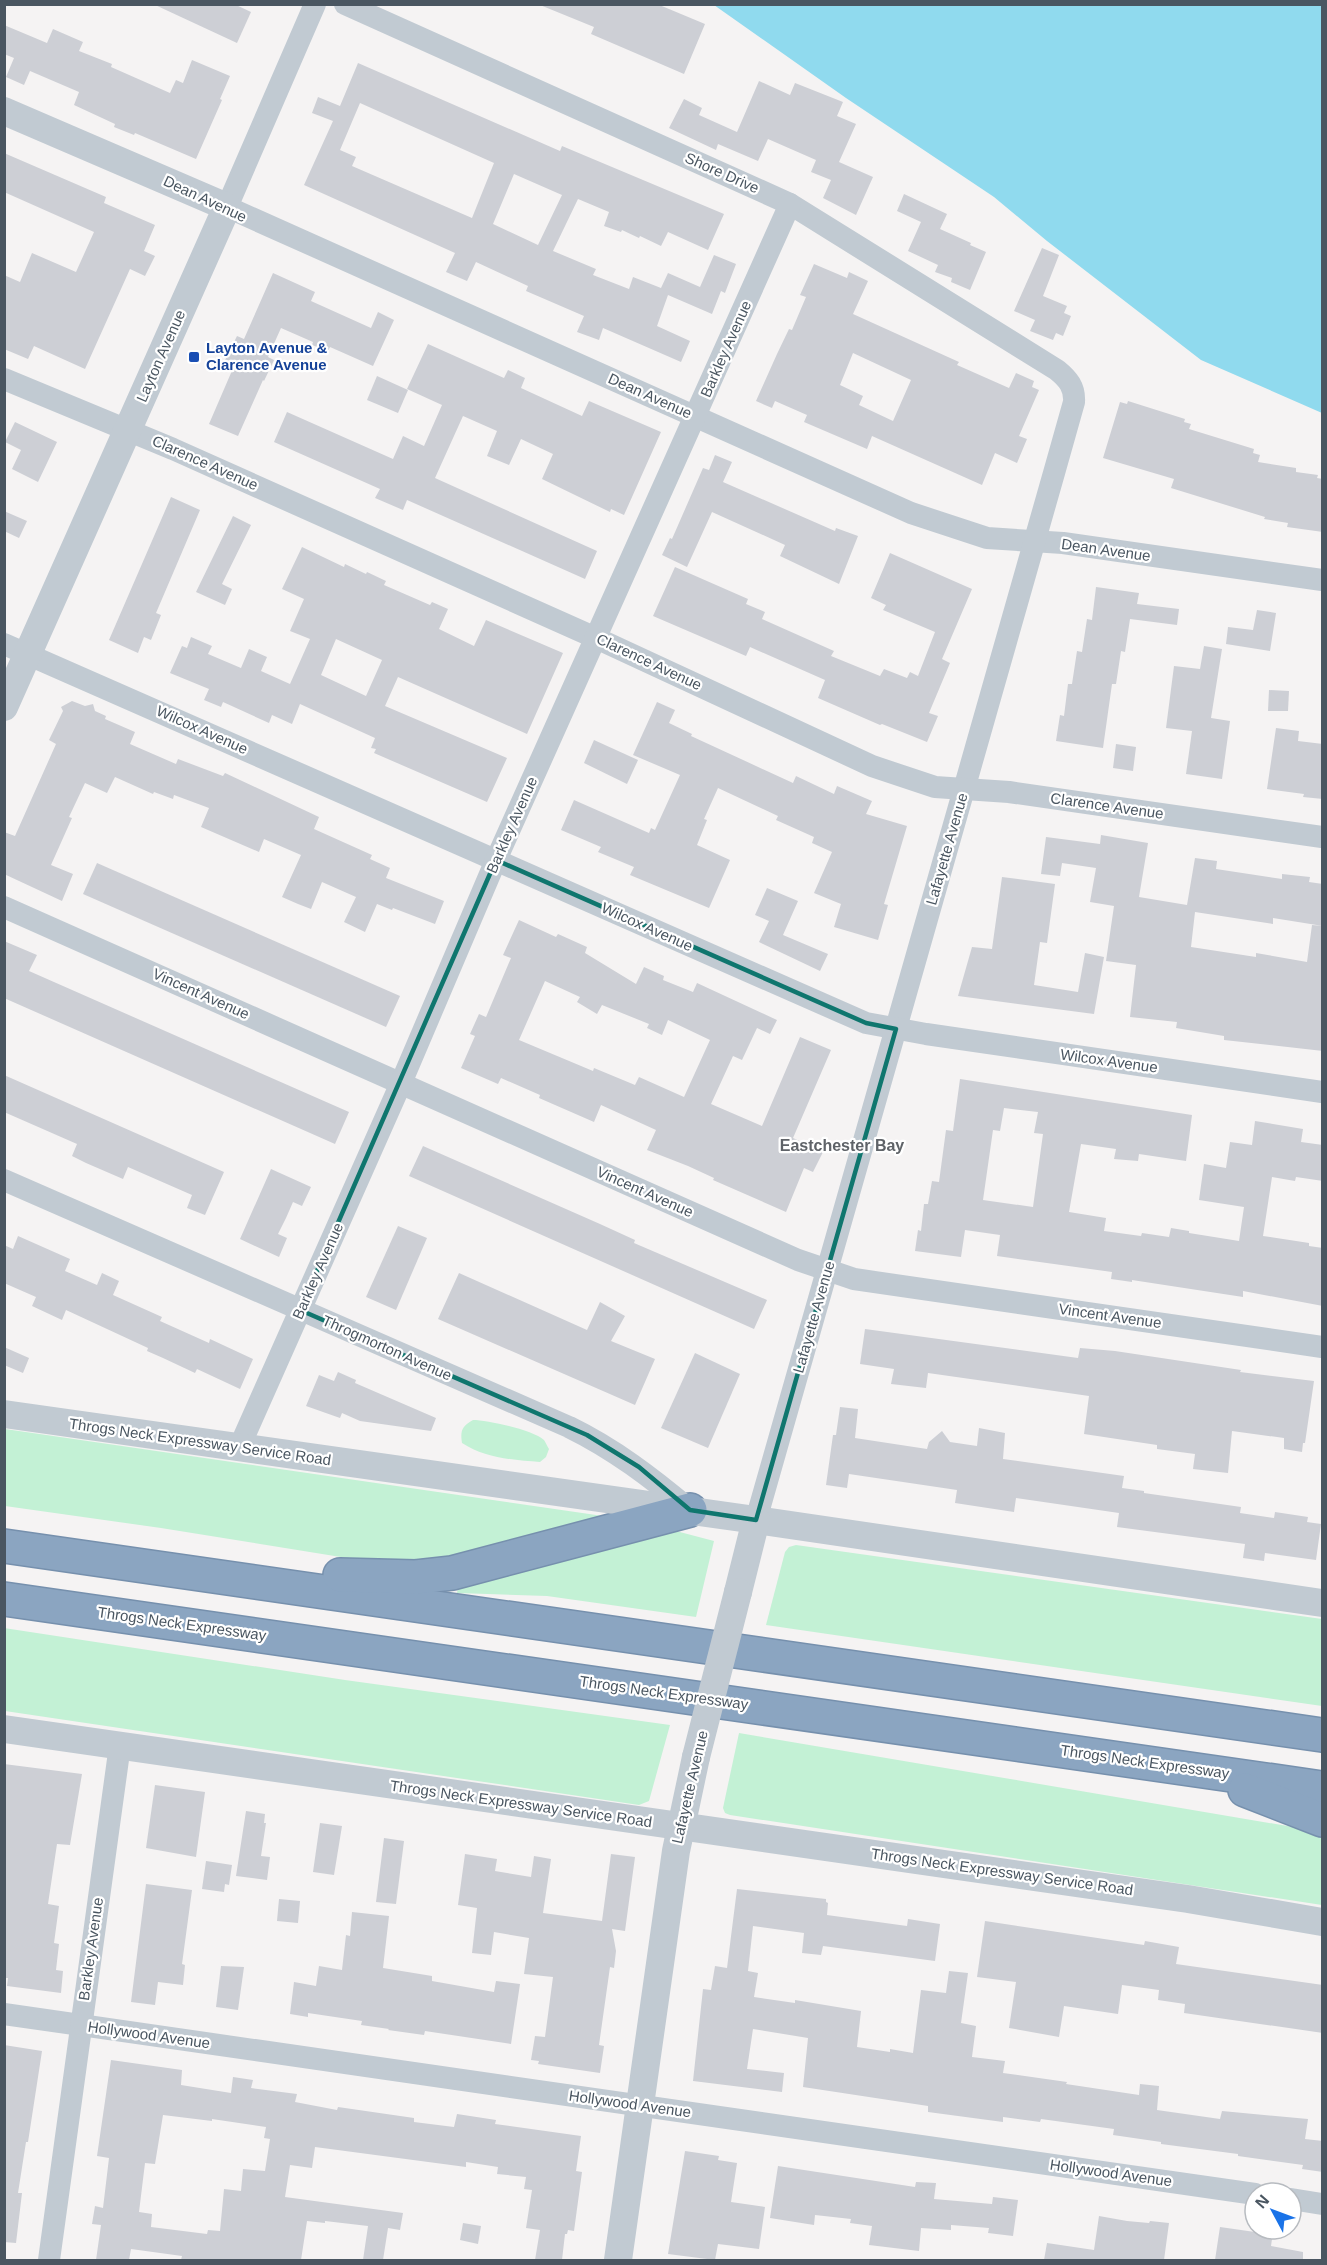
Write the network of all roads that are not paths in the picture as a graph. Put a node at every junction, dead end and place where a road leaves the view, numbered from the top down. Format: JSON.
{"nodes":[{"id":1,"x":315,"y":4,"type":"edge"},
{"id":2,"x":345,"y":4,"type":"edge"},
{"id":3,"x":4,"y":111,"type":"edge"},
{"id":4,"x":790,"y":204,"type":"junction"},
{"id":5,"x":227,"y":207,"type":"junction"},
{"id":6,"x":4,"y":379,"type":"edge"},
{"id":7,"x":1072,"y":388,"type":"joint"},
{"id":8,"x":696,"y":416,"type":"junction"},
{"id":9,"x":128,"y":429,"type":"junction"},
{"id":10,"x":1034,"y":542,"type":"junction"},
{"id":11,"x":1323,"y":580,"type":"edge"},
{"id":12,"x":596,"y":638,"type":"junction"},
{"id":13,"x":16,"y":649,"type":"edge"},
{"id":14,"x":4,"y":707,"type":"edge"},
{"id":15,"x":964,"y":789,"type":"junction"},
{"id":16,"x":1323,"y":837,"type":"edge"},
{"id":17,"x":496,"y":860,"type":"junction"},
{"id":18,"x":4,"y":907,"type":"edge"},
{"id":19,"x":896,"y":1029,"type":"junction"},
{"id":20,"x":401,"y":1083,"type":"junction"},
{"id":21,"x":1323,"y":1092,"type":"edge"},
{"id":22,"x":4,"y":1180,"type":"edge"},
{"id":23,"x":827,"y":1270,"type":"junction"},
{"id":24,"x":300,"y":1310,"type":"junction"},
{"id":25,"x":1323,"y":1347,"type":"edge"},
{"id":26,"x":4,"y":1414,"type":"edge"},
{"id":27,"x":239,"y":1448,"type":"junction"},
{"id":28,"x":690,"y":1510,"type":"junction"},
{"id":29,"x":756,"y":1520,"type":"junction"},
{"id":30,"x":4,"y":1546,"type":"edge"},
{"id":31,"x":150,"y":1567,"type":"junction"},
{"id":32,"x":4,"y":1599,"type":"edge"},
{"id":33,"x":1323,"y":1603,"type":"edge"},
{"id":34,"x":4,"y":1729,"type":"edge"},
{"id":35,"x":1323,"y":1735,"type":"edge"},
{"id":36,"x":120,"y":1745,"type":"junction"},
{"id":37,"x":1190,"y":1769,"type":"junction"},
{"id":38,"x":1323,"y":1788,"type":"edge"},
{"id":39,"x":1323,"y":1820,"type":"edge"},
{"id":40,"x":680,"y":1826,"type":"junction"},
{"id":41,"x":1323,"y":1922,"type":"edge"},
{"id":42,"x":4,"y":2014,"type":"edge"},
{"id":43,"x":81,"y":2025,"type":"junction"},
{"id":44,"x":640,"y":2105,"type":"junction"},
{"id":45,"x":1243,"y":2192,"type":"edge"},
{"id":46,"x":1303,"y":2201,"type":"edge"},
{"id":47,"x":1323,"y":2204,"type":"edge"},
{"id":48,"x":49,"y":2260,"type":"edge"},
{"id":49,"x":618,"y":2260,"type":"edge"}],
"edges":[{"from":1,"to":5,"type":"street","name":"Layton Avenue"},
{"from":2,"to":4,"type":"street","name":"Shore Drive"},
{"from":3,"to":5,"type":"street","name":"Dean Avenue"},
{"from":4,"to":7,"type":"street","name":"Shore Drive"},
{"from":4,"to":8,"type":"street","name":"Barkley Avenue"},
{"from":5,"to":8,"type":"street","name":"Dean Avenue"},
{"from":5,"to":9,"type":"street","name":"Layton Avenue"},
{"from":6,"to":9,"type":"street","name":"Clarence Avenue"},
{"from":7,"to":10,"type":"street","name":"Lafayette Avenue"},
{"from":8,"to":10,"type":"street","name":"Dean Avenue"},
{"from":8,"to":12,"type":"street","name":"Barkley Avenue"},
{"from":9,"to":12,"type":"street","name":"Clarence Avenue"},
{"from":9,"to":13,"type":"street","name":"Layton Avenue"},
{"from":10,"to":11,"type":"street","name":"Dean Avenue"},
{"from":10,"to":15,"type":"street","name":"Lafayette Avenue"},
{"from":12,"to":15,"type":"street","name":"Clarence Avenue"},
{"from":12,"to":17,"type":"street","name":"Barkley Avenue"},
{"from":13,"to":14,"type":"street","name":"Layton Avenue"},
{"from":13,"to":17,"type":"street","name":"Wilcox Avenue"},
{"from":15,"to":16,"type":"street","name":"Clarence Avenue"},
{"from":15,"to":19,"type":"street","name":"Lafayette Avenue"},
{"from":17,"to":19,"type":"street","name":"Wilcox Avenue"},
{"from":17,"to":20,"type":"street","name":"Barkley Avenue"},
{"from":18,"to":20,"type":"street","name":"Vincent Avenue"},
{"from":19,"to":21,"type":"street","name":"Wilcox Avenue"},
{"from":19,"to":23,"type":"street","name":"Lafayette Avenue"},
{"from":20,"to":23,"type":"street","name":"Vincent Avenue"},
{"from":20,"to":24,"type":"street","name":"Barkley Avenue"},
{"from":22,"to":24,"type":"street","name":"Throgmorton Avenue"},
{"from":23,"to":25,"type":"street","name":"Vincent Avenue"},
{"from":23,"to":29,"type":"street","name":"Lafayette Avenue"},
{"from":24,"to":27,"type":"street","name":"Barkley Avenue"},
{"from":24,"to":28,"type":"street","name":"Throgmorton Avenue"},
{"from":26,"to":27,"type":"street","name":"Throgs Neck Expressway Service Road"},
{"from":27,"to":28,"type":"street","name":"Throgs Neck Expressway Service Road"},
{"from":28,"to":29,"type":"street","name":"Throgs Neck Expressway Service Road"},
{"from":28,"to":31,"type":"highway"},
{"from":29,"to":33,"type":"street","name":"Throgs Neck Expressway Service Road"},
{"from":29,"to":40,"type":"street","name":"Lafayette Avenue","bridge":true},
{"from":30,"to":31,"type":"highway"},
{"from":31,"to":35,"type":"highway"},
{"from":32,"to":37,"type":"highway","name":"Throgs Neck Expressway"},
{"from":34,"to":36,"type":"street","name":"Throgs Neck Expressway Service Road"},
{"from":36,"to":40,"type":"street","name":"Throgs Neck Expressway Service Road"},
{"from":36,"to":43,"type":"street","name":"Barkley Avenue"},
{"from":37,"to":38,"type":"highway","name":"Throgs Neck Expressway"},
{"from":37,"to":39,"type":"highway"},
{"from":40,"to":41,"type":"street","name":"Throgs Neck Expressway Service Road"},
{"from":40,"to":44,"type":"street","name":"Lafayette Avenue"},
{"from":42,"to":43,"type":"street","name":"Hollywood Avenue"},
{"from":43,"to":44,"type":"street","name":"Hollywood Avenue"},
{"from":43,"to":48,"type":"street","name":"Barkley Avenue"},
{"from":44,"to":45,"type":"street","name":"Hollywood Avenue"},
{"from":44,"to":49,"type":"street","name":"Lafayette Avenue"},
{"from":46,"to":47,"type":"street"}]}
